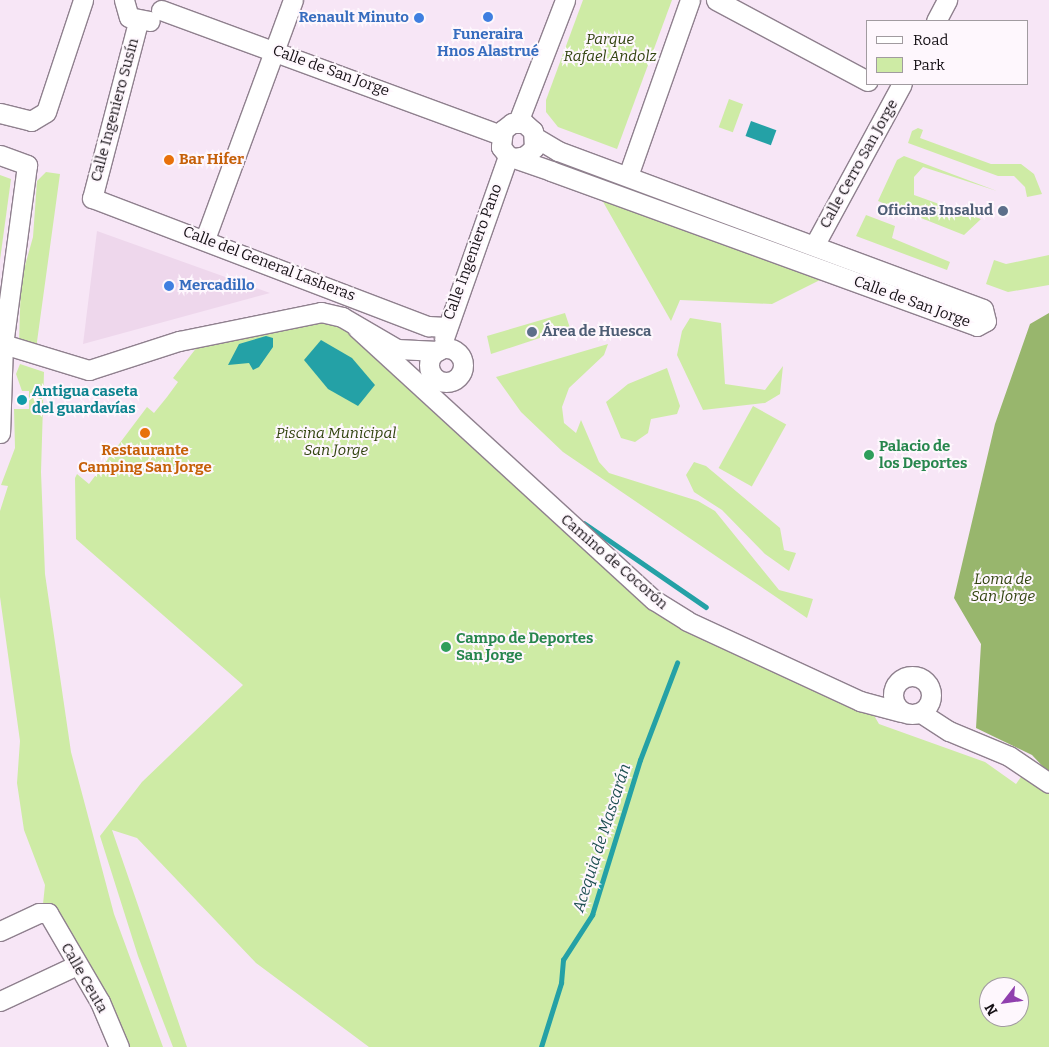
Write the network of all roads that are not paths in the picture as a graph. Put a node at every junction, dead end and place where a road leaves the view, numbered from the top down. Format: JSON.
{"nodes":[{"id":1,"x":83,"y":0,"type":"edge"},
{"id":2,"x":124,"y":0,"type":"edge"},
{"id":3,"x":293,"y":0,"type":"edge"},
{"id":4,"x":565,"y":0,"type":"edge"},
{"id":5,"x":690,"y":0,"type":"edge"},
{"id":6,"x":716,"y":0,"type":"edge"},
{"id":7,"x":947,"y":0,"type":"edge"},
{"id":8,"x":161,"y":5,"type":"edge"},
{"id":9,"x":937,"y":20,"type":"edge"},
{"id":10,"x":138,"y":22,"type":"junction"},
{"id":11,"x":274,"y":50,"type":"junction"},
{"id":12,"x":866,"y":80,"type":"edge"},
{"id":13,"x":876,"y":85,"type":"edge"},
{"id":14,"x":899,"y":90,"type":"edge"},
{"id":15,"x":0,"y":112,"type":"edge"},
{"id":16,"x":518,"y":122,"type":"junction"},
{"id":17,"x":500,"y":135,"type":"junction"},
{"id":18,"x":535,"y":137,"type":"junction"},
{"id":19,"x":0,"y":154,"type":"edge"},
{"id":20,"x":511,"y":157,"type":"junction"},
{"id":21,"x":628,"y":176,"type":"junction"},
{"id":22,"x":92,"y":198,"type":"joint"},
{"id":23,"x":205,"y":239,"type":"junction"},
{"id":24,"x":815,"y":244,"type":"junction"},
{"id":25,"x":446,"y":327,"type":"junction"},
{"id":26,"x":357,"y":328,"type":"junction"},
{"id":27,"x":2,"y":343,"type":"edge"},
{"id":28,"x":441,"y":350,"type":"junction"},
{"id":29,"x":383,"y":353,"type":"junction"},
{"id":30,"x":434,"y":375,"type":"junction"},
{"id":31,"x":439,"y":402,"type":"junction"},
{"id":32,"x":0,"y":433,"type":"edge"},
{"id":33,"x":901,"y":712,"type":"junction"},
{"id":34,"x":921,"y":712,"type":"junction"},
{"id":35,"x":1049,"y":783,"type":"edge"},
{"id":36,"x":0,"y":931,"type":"edge"},
{"id":37,"x":75,"y":966,"type":"junction"},
{"id":38,"x":0,"y":1001,"type":"edge"},
{"id":39,"x":119,"y":1047,"type":"edge"}],
"edges":[{"from":1,"to":15,"type":"street"},
{"from":2,"to":10,"type":"street"},
{"from":3,"to":11,"type":"street"},
{"from":4,"to":16,"type":"street"},
{"from":5,"to":21,"type":"street"},
{"from":6,"to":12,"type":"street"},
{"from":7,"to":9,"type":"street"},
{"from":8,"to":10,"type":"street"},
{"from":8,"to":11,"type":"street","name":"Calle de San Jorge"},
{"from":10,"to":22,"type":"street","name":"Calle Ingeniero Susín"},
{"from":11,"to":17,"type":"street","name":"Calle de San Jorge"},
{"from":11,"to":23,"type":"street"},
{"from":13,"to":14,"type":"street"},
{"from":14,"to":24,"type":"street","name":"Calle Cerro San Jorge"},
{"from":16,"to":17,"type":"street"},
{"from":16,"to":18,"type":"street"},
{"from":17,"to":20,"type":"street"},
{"from":18,"to":20,"type":"street"},
{"from":18,"to":21,"type":"street","name":"Calle de San Jorge"},
{"from":19,"to":27,"type":"street"},
{"from":20,"to":24,"type":"street","name":"Calle de San Jorge"},
{"from":20,"to":25,"type":"street","name":"Calle Ingeniero Pano"},
{"from":21,"to":24,"type":"street","name":"Calle de San Jorge"},
{"from":22,"to":23,"type":"street","name":"Calle del General Lasheras"},
{"from":23,"to":25,"type":"street","name":"Calle del General Lasheras"},
{"from":25,"to":28,"type":"street","name":"Calle Ingeniero Pano"},
{"from":26,"to":27,"type":"street"},
{"from":26,"to":28,"type":"street"},
{"from":26,"to":29,"type":"street","name":"Camino de Cocorón"},
{"from":27,"to":32,"type":"street"},
{"from":28,"to":30,"type":"street"},
{"from":28,"to":30,"type":"street"},
{"from":29,"to":30,"type":"street","name":"Camino de Cocorón"},
{"from":29,"to":31,"type":"street","name":"Camino de Cocorón"},
{"from":30,"to":31,"type":"street"},
{"from":31,"to":33,"type":"street","name":"Camino de Cocorón"},
{"from":33,"to":34,"type":"street"},
{"from":33,"to":34,"type":"street"},
{"from":34,"to":35,"type":"street"},
{"from":36,"to":37,"type":"street","name":"Calle Ceuta"},
{"from":37,"to":38,"type":"street"},
{"from":37,"to":39,"type":"street","name":"Calle Ceuta"}]}
